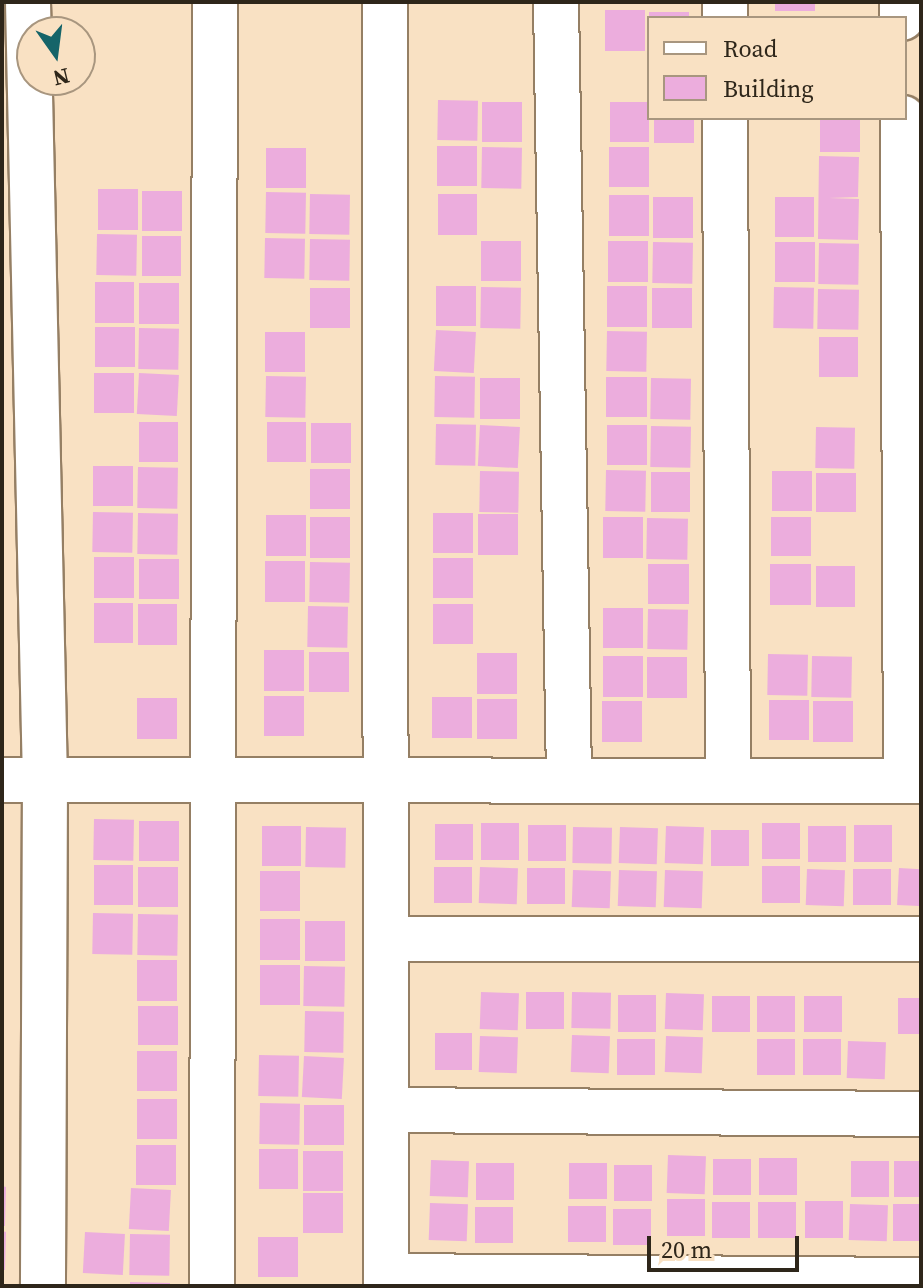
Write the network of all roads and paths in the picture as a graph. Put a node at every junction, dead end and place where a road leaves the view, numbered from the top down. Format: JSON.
{"nodes":[{"id":1,"x":28,"y":2,"type":"edge"},
{"id":2,"x":215,"y":2,"type":"edge"},
{"id":3,"x":385,"y":2,"type":"edge"},
{"id":4,"x":556,"y":2,"type":"edge"},
{"id":5,"x":725,"y":120,"type":"edge"},
{"id":6,"x":903,"y":120,"type":"edge"},
{"id":7,"x":2,"y":780,"type":"edge"},
{"id":8,"x":45,"y":780,"type":"junction"},
{"id":9,"x":213,"y":781,"type":"junction"},
{"id":10,"x":389,"y":781,"type":"junction"},
{"id":11,"x":569,"y":781,"type":"junction"},
{"id":12,"x":728,"y":781,"type":"junction"},
{"id":13,"x":914,"y":781,"type":"edge"},
{"id":14,"x":388,"y":939,"type":"junction"},
{"id":15,"x":921,"y":939,"type":"edge"},
{"id":16,"x":387,"y":1110,"type":"junction"},
{"id":17,"x":921,"y":1114,"type":"edge"},
{"id":18,"x":921,"y":1280,"type":"edge"},
{"id":19,"x":386,"y":1281,"type":"edge"},
{"id":20,"x":43,"y":1286,"type":"edge"},
{"id":21,"x":212,"y":1286,"type":"edge"}],
"edges":[{"from":1,"to":8,"type":"street"},
{"from":2,"to":9,"type":"street"},
{"from":3,"to":10,"type":"street"},
{"from":4,"to":11,"type":"street"},
{"from":5,"to":12,"type":"street"},
{"from":6,"to":13,"type":"street"},
{"from":7,"to":8,"type":"street"},
{"from":8,"to":9,"type":"street"},
{"from":8,"to":20,"type":"street"},
{"from":9,"to":10,"type":"street"},
{"from":9,"to":21,"type":"street"},
{"from":10,"to":11,"type":"street"},
{"from":10,"to":14,"type":"street"},
{"from":11,"to":12,"type":"street"},
{"from":12,"to":13,"type":"street"},
{"from":14,"to":15,"type":"street"},
{"from":14,"to":16,"type":"street"},
{"from":16,"to":17,"type":"street"},
{"from":16,"to":19,"type":"street"},
{"from":18,"to":19,"type":"street"}]}
